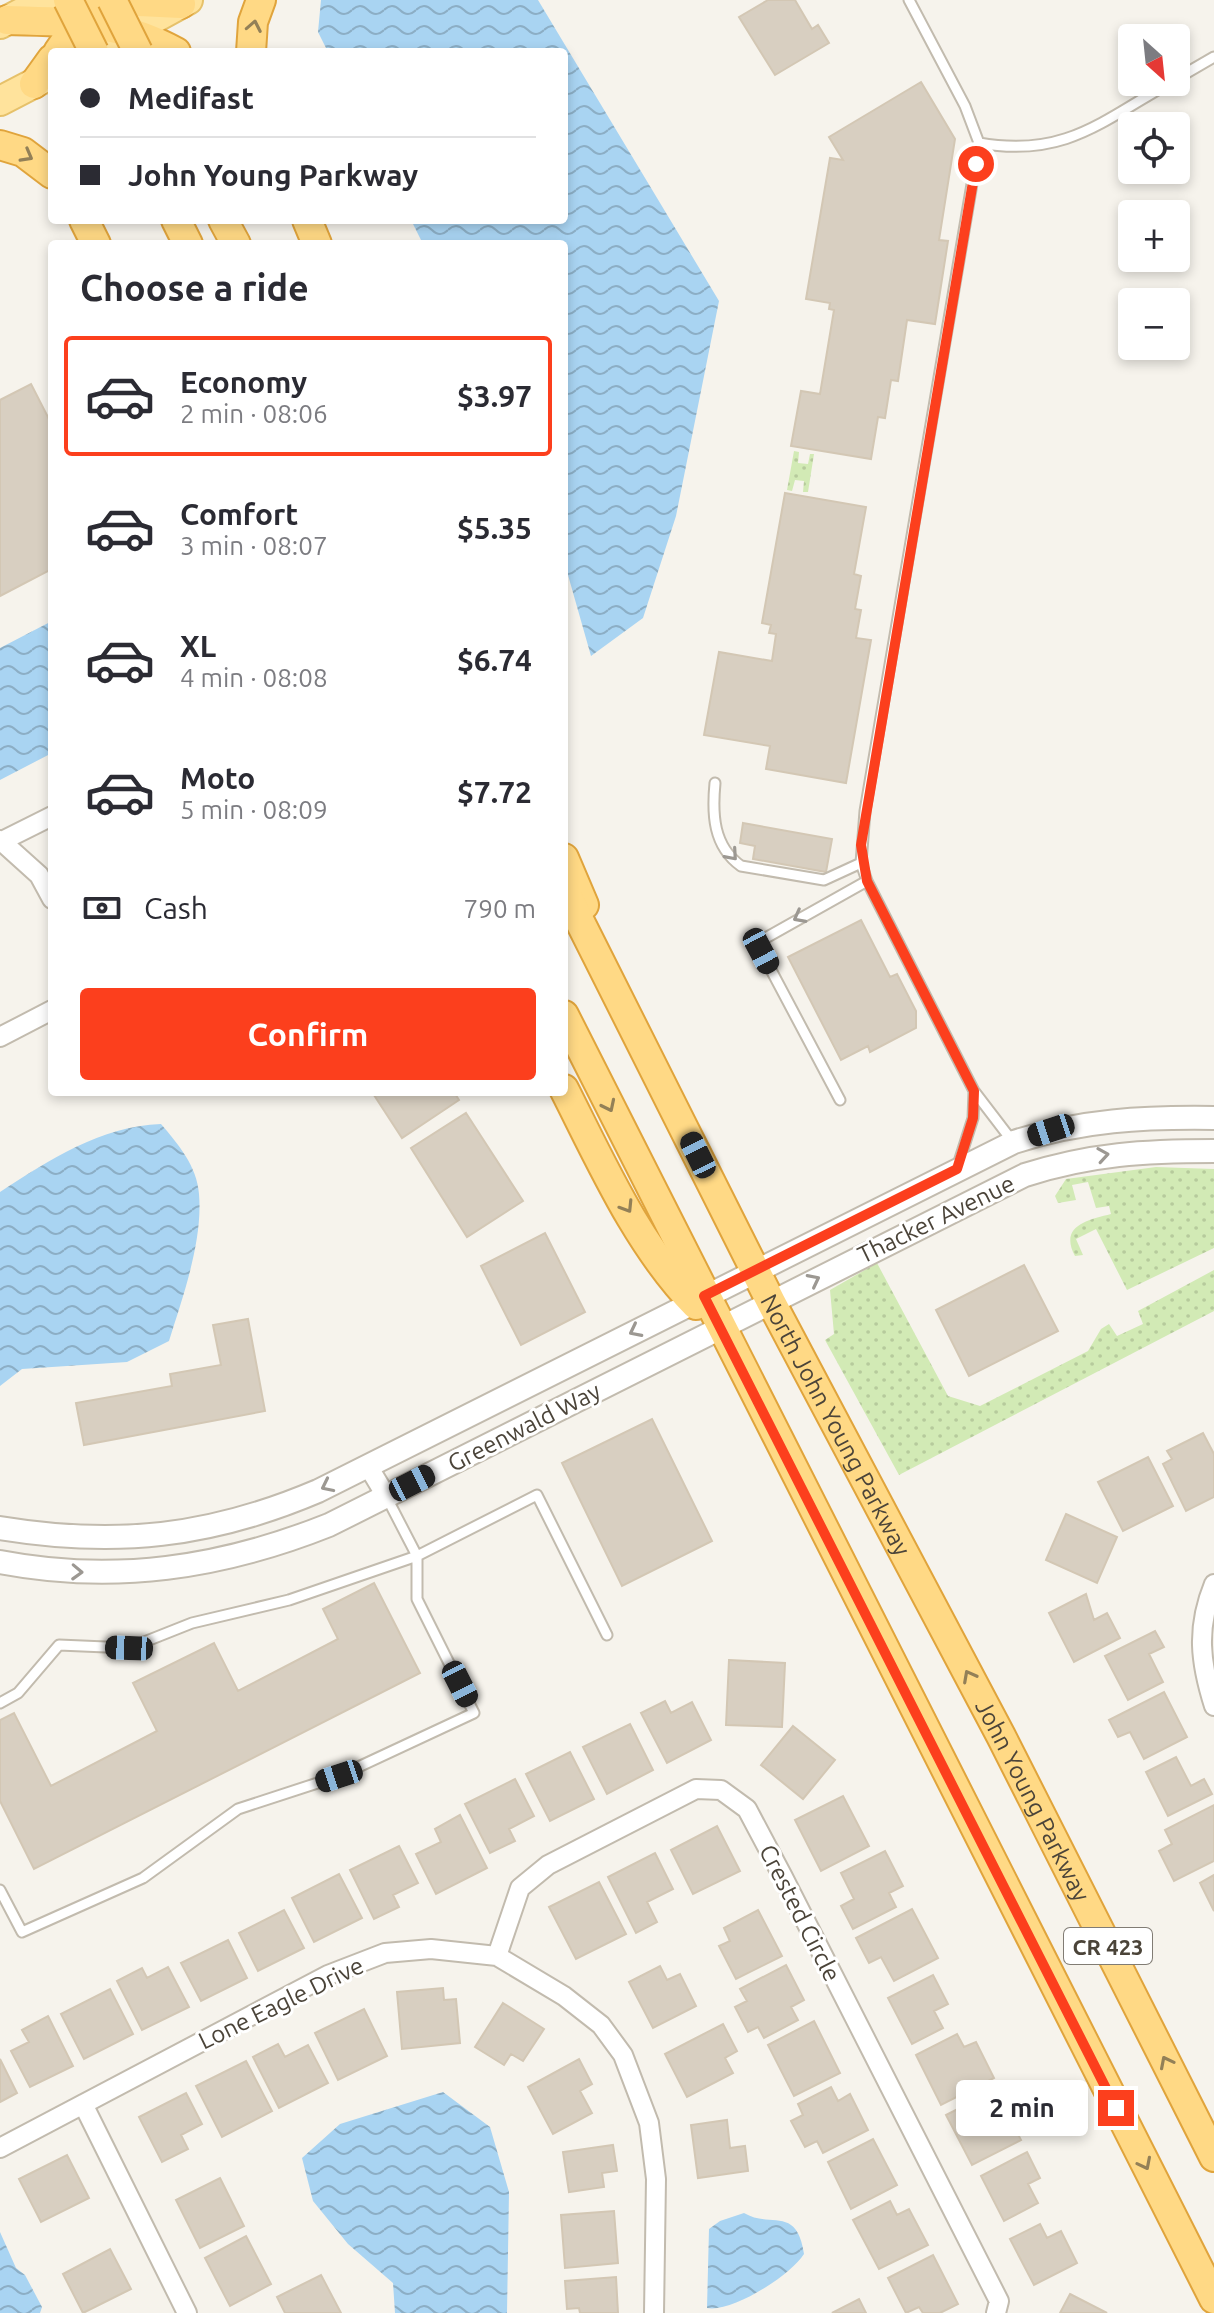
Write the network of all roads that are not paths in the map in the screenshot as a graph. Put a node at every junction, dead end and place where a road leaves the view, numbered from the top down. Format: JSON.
{"nodes":[{"id":1,"x":46,"y":0,"type":"edge"},
{"id":2,"x":261,"y":0,"type":"edge"},
{"id":3,"x":909,"y":0,"type":"edge"},
{"id":4,"x":185,"y":2,"type":"edge"},
{"id":5,"x":94,"y":7,"type":"edge"},
{"id":6,"x":4,"y":22,"type":"edge"},
{"id":7,"x":135,"y":41,"type":"edge"},
{"id":8,"x":61,"y":48,"type":"edge"},
{"id":9,"x":82,"y":48,"type":"edge"},
{"id":10,"x":93,"y":48,"type":"edge"},
{"id":11,"x":108,"y":48,"type":"edge"},
{"id":12,"x":161,"y":48,"type":"edge"},
{"id":13,"x":251,"y":48,"type":"edge"},
{"id":14,"x":1214,"y":57,"type":"edge"},
{"id":15,"x":1190,"y":71,"type":"edge"},
{"id":16,"x":43,"y":79,"type":"edge"},
{"id":17,"x":1146,"y":96,"type":"edge"},
{"id":18,"x":0,"y":101,"type":"edge"},
{"id":19,"x":979,"y":143,"type":"junction"},
{"id":20,"x":0,"y":145,"type":"edge"},
{"id":21,"x":48,"y":171,"type":"edge"},
{"id":22,"x":715,"y":783,"type":"dead end"},
{"id":23,"x":48,"y":818,"type":"edge"},
{"id":24,"x":1,"y":841,"type":"edge"},
{"id":25,"x":861,"y":863,"type":"junction"},
{"id":26,"x":568,"y":867,"type":"edge"},
{"id":27,"x":867,"y":881,"type":"junction"},
{"id":28,"x":48,"y":892,"type":"edge"},
{"id":29,"x":568,"y":898,"type":"edge"},
{"id":30,"x":48,"y":1012,"type":"edge"},
{"id":31,"x":568,"y":1023,"type":"edge"},
{"id":32,"x":0,"y":1037,"type":"edge"},
{"id":33,"x":662,"y":1082,"type":"junction"},
{"id":34,"x":974,"y":1091,"type":"junction"},
{"id":35,"x":568,"y":1096,"type":"edge"},
{"id":36,"x":840,"y":1100,"type":"dead end"},
{"id":37,"x":1214,"y":1118,"type":"edge"},
{"id":38,"x":1014,"y":1142,"type":"junction"},
{"id":39,"x":1214,"y":1151,"type":"edge"},
{"id":40,"x":957,"y":1169,"type":"junction"},
{"id":41,"x":994,"y":1189,"type":"junction"},
{"id":42,"x":756,"y":1271,"type":"junction"},
{"id":43,"x":698,"y":1299,"type":"junction"},
{"id":44,"x":771,"y":1302,"type":"junction"},
{"id":45,"x":720,"y":1328,"type":"junction"},
{"id":46,"x":368,"y":1466,"type":"junction"},
{"id":47,"x":386,"y":1496,"type":"junction"},
{"id":48,"x":0,"y":1528,"type":"edge"},
{"id":49,"x":417,"y":1556,"type":"junction"},
{"id":50,"x":0,"y":1562,"type":"edge"},
{"id":51,"x":1214,"y":1584,"type":"edge"},
{"id":52,"x":938,"y":1616,"type":"joint"},
{"id":53,"x":607,"y":1635,"type":"dead end"},
{"id":54,"x":0,"y":1703,"type":"edge"},
{"id":55,"x":1214,"y":1706,"type":"edge"},
{"id":56,"x":0,"y":1890,"type":"edge"},
{"id":57,"x":497,"y":1956,"type":"junction"},
{"id":58,"x":83,"y":2104,"type":"junction"},
{"id":59,"x":0,"y":2148,"type":"edge"},
{"id":60,"x":1214,"y":2157,"type":"edge"},
{"id":61,"x":1214,"y":2299,"type":"edge"},
{"id":62,"x":184,"y":2312,"type":"edge"},
{"id":63,"x":654,"y":2313,"type":"edge"},
{"id":64,"x":996,"y":2313,"type":"edge"}],
"edges":[{"from":1,"to":6,"type":"main road"},
{"from":13,"to":2,"type":"highway","one_way":true},
{"from":3,"to":19,"type":"lane"},
{"from":4,"to":5,"type":"highway"},
{"from":4,"to":7,"type":"main road"},
{"from":5,"to":6,"type":"highway"},
{"from":5,"to":7,"type":"highway","bridge":true},
{"from":5,"to":8,"type":"highway"},
{"from":5,"to":9,"type":"highway"},
{"from":5,"to":10,"type":"highway","bridge":true},
{"from":7,"to":11,"type":"main road"},
{"from":7,"to":12,"type":"highway"},
{"from":14,"to":15,"type":"lane"},
{"from":16,"to":18,"type":"main road"},
{"from":17,"to":19,"type":"lane"},
{"from":19,"to":25,"type":"lane"},
{"from":20,"to":21,"type":"highway","one_way":true},
{"from":22,"to":25,"type":"lane","one_way":true},
{"from":23,"to":24,"type":"street"},
{"from":24,"to":28,"type":"street"},
{"from":25,"to":27,"type":"lane"},
{"from":26,"to":33,"type":"highway"},
{"from":27,"to":34,"type":"lane"},
{"from":27,"to":36,"type":"lane","one_way":true},
{"from":29,"to":33,"type":"highway","name":"North John Young Parkway"},
{"from":30,"to":32,"type":"street"},
{"from":31,"to":43,"type":"highway","one_way":true},
{"from":33,"to":42,"type":"highway","name":"North John Young Parkway"},
{"from":34,"to":38,"type":"lane"},
{"from":34,"to":40,"type":"lane"},
{"from":35,"to":43,"type":"highway","one_way":true},
{"from":37,"to":38,"type":"street","name":"Thacker Avenue"},
{"from":38,"to":40,"type":"street","name":"Thacker Avenue"},
{"from":38,"to":41,"type":"street"},
{"from":41,"to":39,"type":"street","name":"Thacker Avenue","one_way":true},
{"from":40,"to":42,"type":"street","name":"Thacker Avenue"},
{"from":44,"to":41,"type":"street","name":"Thacker Avenue","one_way":true},
{"from":42,"to":43,"type":"street","name":"Thacker Avenue"},
{"from":42,"to":44,"type":"highway","name":"North John Young Parkway"},
{"from":43,"to":45,"type":"highway"},
{"from":43,"to":46,"type":"street","name":"Greenwald Way","one_way":true},
{"from":44,"to":45,"type":"street","name":"Thacker Avenue"},
{"from":44,"to":52,"type":"highway","name":"North John Young Parkway"},
{"from":45,"to":47,"type":"street","name":"Greenwald Way"},
{"from":45,"to":61,"type":"highway","number":"CR 423","one_way":true},
{"from":46,"to":47,"type":"street"},
{"from":46,"to":48,"type":"street","name":"Greenwald Way","one_way":true},
{"from":47,"to":49,"type":"lane"},
{"from":50,"to":47,"type":"street","name":"Greenwald Way","one_way":true},
{"from":49,"to":53,"type":"lane"},
{"from":49,"to":54,"type":"lane"},
{"from":49,"to":56,"type":"lane"},
{"from":51,"to":55,"type":"street"},
{"from":60,"to":52,"type":"highway","name":"John Young Parkway","number":"CR 423","one_way":true},
{"from":57,"to":58,"type":"street","name":"Lone Eagle Drive"},
{"from":57,"to":63,"type":"street","name":"Lone Eagle Drive"},
{"from":57,"to":64,"type":"street","name":"Crested Circle"},
{"from":58,"to":59,"type":"street","name":"Lone Eagle Drive"},
{"from":58,"to":62,"type":"street"}]}
